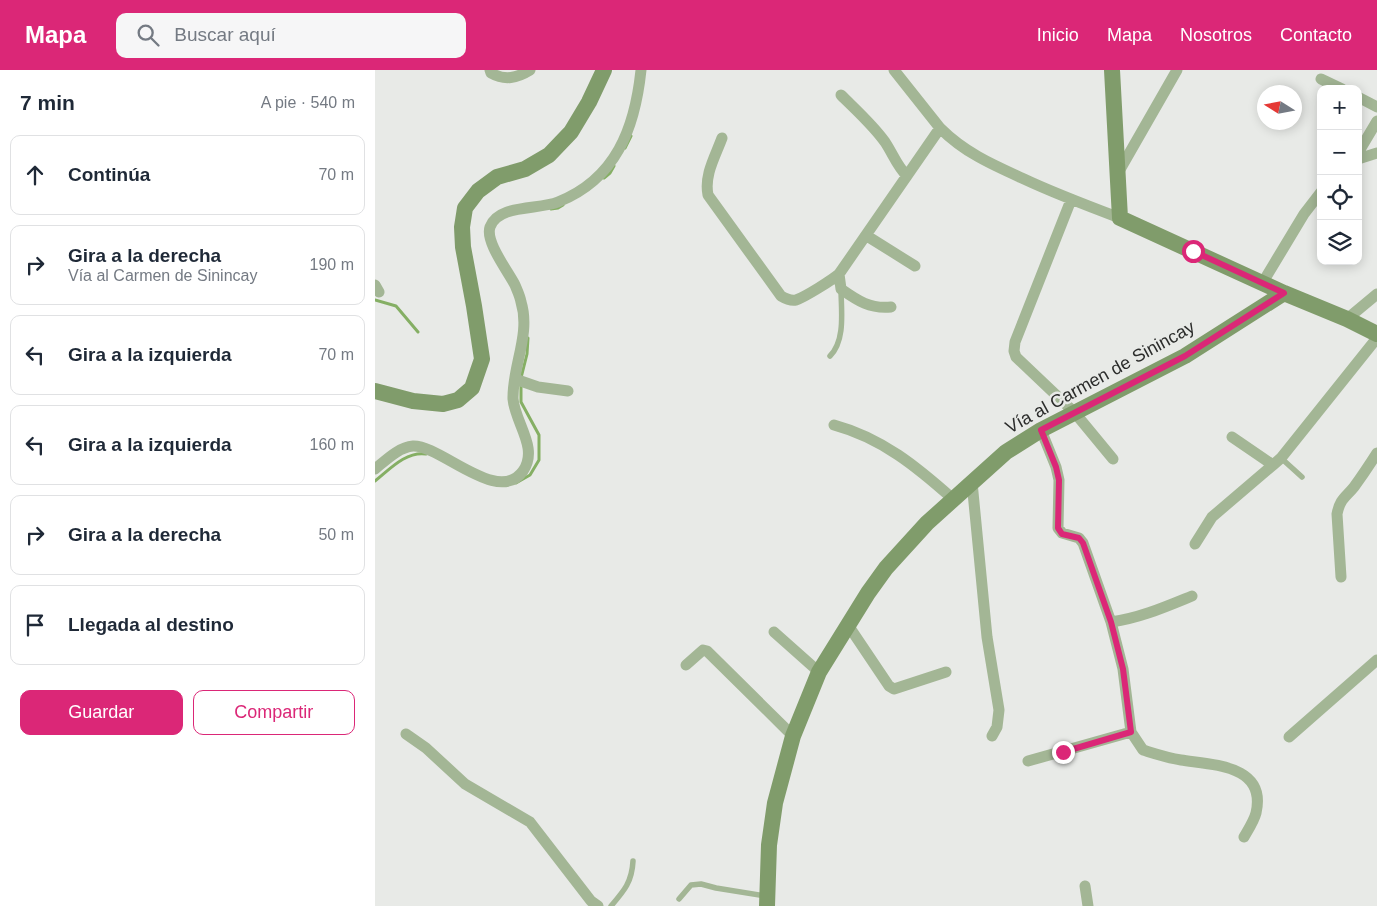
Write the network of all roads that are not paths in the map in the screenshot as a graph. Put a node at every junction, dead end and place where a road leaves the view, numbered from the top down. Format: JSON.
{"nodes":[{"id":1,"x":490,"y":70,"type":"edge"},
{"id":2,"x":530,"y":70,"type":"edge"},
{"id":3,"x":604,"y":70,"type":"edge"},
{"id":4,"x":641,"y":70,"type":"edge"},
{"id":5,"x":894,"y":70,"type":"edge"},
{"id":6,"x":1112,"y":70,"type":"edge"},
{"id":7,"x":1177,"y":70,"type":"edge"},
{"id":8,"x":1321,"y":79,"type":"dead end"},
{"id":9,"x":1334,"y":85,"type":"edge"},
{"id":10,"x":841,"y":95,"type":"dead end"},
{"id":11,"x":1362,"y":98,"type":"edge"},
{"id":12,"x":1377,"y":107,"type":"edge"},
{"id":13,"x":1377,"y":121,"type":"edge"},
{"id":14,"x":940,"y":128,"type":"junction"},
{"id":15,"x":722,"y":138,"type":"dead end"},
{"id":16,"x":1362,"y":146,"type":"edge"},
{"id":17,"x":1377,"y":153,"type":"edge"},
{"id":18,"x":1362,"y":157,"type":"edge"},
{"id":19,"x":1117,"y":175,"type":"junction"},
{"id":20,"x":907,"y":176,"type":"junction"},
{"id":21,"x":1317,"y":197,"type":"edge"},
{"id":22,"x":1071,"y":200,"type":"junction"},
{"id":23,"x":1121,"y":218,"type":"junction"},
{"id":24,"x":867,"y":236,"type":"junction"},
{"id":25,"x":915,"y":266,"type":"dead end"},
{"id":26,"x":839,"y":274,"type":"junction"},
{"id":27,"x":1263,"y":282,"type":"junction"},
{"id":28,"x":841,"y":289,"type":"junction"},
{"id":29,"x":1284,"y":293,"type":"junction"},
{"id":30,"x":1377,"y":294,"type":"edge"},
{"id":31,"x":891,"y":307,"type":"dead end"},
{"id":32,"x":1347,"y":319,"type":"junction"},
{"id":33,"x":1377,"y":334,"type":"edge"},
{"id":34,"x":1377,"y":338,"type":"edge"},
{"id":35,"x":830,"y":356,"type":"dead end"},
{"id":36,"x":515,"y":379,"type":"junction"},
{"id":37,"x":568,"y":390,"type":"dead end"},
{"id":38,"x":375,"y":391,"type":"edge"},
{"id":39,"x":1075,"y":413,"type":"junction"},
{"id":40,"x":835,"y":425,"type":"dead end"},
{"id":41,"x":1041,"y":430,"type":"junction"},
{"id":42,"x":1232,"y":437,"type":"dead end"},
{"id":43,"x":1377,"y":453,"type":"edge"},
{"id":44,"x":1113,"y":458,"type":"dead end"},
{"id":45,"x":1277,"y":462,"type":"junction"},
{"id":46,"x":375,"y":469,"type":"edge"},
{"id":47,"x":1302,"y":477,"type":"dead end"},
{"id":48,"x":972,"y":482,"type":"junction"},
{"id":49,"x":953,"y":499,"type":"junction"},
{"id":50,"x":1195,"y":544,"type":"dead end"},
{"id":51,"x":1341,"y":577,"type":"dead end"},
{"id":52,"x":1191,"y":596,"type":"dead end"},
{"id":53,"x":1111,"y":622,"type":"junction"},
{"id":54,"x":848,"y":625,"type":"junction"},
{"id":55,"x":774,"y":632,"type":"dead end"},
{"id":56,"x":1377,"y":660,"type":"edge"},
{"id":57,"x":685,"y":666,"type":"dead end"},
{"id":58,"x":819,"y":672,"type":"junction"},
{"id":59,"x":946,"y":672,"type":"dead end"},
{"id":60,"x":1131,"y":732,"type":"junction"},
{"id":61,"x":406,"y":734,"type":"dead end"},
{"id":62,"x":793,"y":736,"type":"junction"},
{"id":63,"x":991,"y":736,"type":"dead end"},
{"id":64,"x":1289,"y":737,"type":"dead end"},
{"id":65,"x":1028,"y":761,"type":"dead end"},
{"id":66,"x":1244,"y":837,"type":"dead end"},
{"id":67,"x":633,"y":861,"type":"dead end"},
{"id":68,"x":1085,"y":886,"type":"dead end"},
{"id":69,"x":679,"y":900,"type":"dead end"},
{"id":70,"x":767,"y":901,"type":"edge"},
{"id":71,"x":597,"y":906,"type":"edge"},
{"id":72,"x":611,"y":906,"type":"edge"},
{"id":73,"x":1088,"y":906,"type":"edge"}],
"edges":[{"from":1,"to":2,"type":"street"},
{"from":3,"to":38,"type":"street"},
{"from":4,"to":36,"type":"street"},
{"from":5,"to":14,"type":"street"},
{"from":6,"to":19,"type":"street"},
{"from":7,"to":19,"type":"street"},
{"from":8,"to":9,"type":"street"},
{"from":10,"to":20,"type":"street"},
{"from":11,"to":12,"type":"street"},
{"from":13,"to":16,"type":"street"},
{"from":14,"to":20,"type":"street"},
{"from":14,"to":22,"type":"street"},
{"from":15,"to":26,"type":"street"},
{"from":17,"to":18,"type":"street"},
{"from":19,"to":23,"type":"street"},
{"from":20,"to":24,"type":"street"},
{"from":21,"to":27,"type":"street"},
{"from":22,"to":23,"type":"street"},
{"from":22,"to":39,"type":"street"},
{"from":23,"to":27,"type":"street"},
{"from":24,"to":25,"type":"street"},
{"from":24,"to":26,"type":"street"},
{"from":26,"to":28,"type":"street"},
{"from":27,"to":29,"type":"street"},
{"from":28,"to":31,"type":"street"},
{"from":28,"to":35,"type":"lane"},
{"from":29,"to":32,"type":"street"},
{"from":29,"to":39,"type":"street","name":"Vía al Carmen de Sinincay"},
{"from":30,"to":32,"type":"street"},
{"from":32,"to":33,"type":"street"},
{"from":34,"to":45,"type":"street"},
{"from":36,"to":37,"type":"street"},
{"from":36,"to":46,"type":"street"},
{"from":39,"to":41,"type":"street","name":"Vía al Carmen de Sinincay"},
{"from":39,"to":44,"type":"street"},
{"from":40,"to":49,"type":"street"},
{"from":41,"to":48,"type":"street","name":"Vía al Carmen de Sinincay"},
{"from":41,"to":53,"type":"street"},
{"from":42,"to":45,"type":"street"},
{"from":43,"to":51,"type":"street"},
{"from":45,"to":47,"type":"lane"},
{"from":45,"to":50,"type":"street"},
{"from":48,"to":49,"type":"street","name":"Vía al Carmen de Sinincay"},
{"from":48,"to":63,"type":"street"},
{"from":49,"to":54,"type":"street","name":"Vía al Carmen de Sinincay"},
{"from":52,"to":53,"type":"street"},
{"from":53,"to":60,"type":"street"},
{"from":54,"to":58,"type":"street","name":"Vía al Carmen de Sinincay"},
{"from":54,"to":59,"type":"street"},
{"from":55,"to":58,"type":"street"},
{"from":56,"to":64,"type":"street"},
{"from":57,"to":62,"type":"street"},
{"from":58,"to":62,"type":"street","name":"Vía al Carmen de Sinincay"},
{"from":60,"to":65,"type":"street"},
{"from":60,"to":66,"type":"street"},
{"from":61,"to":71,"type":"street"},
{"from":62,"to":70,"type":"street","name":"Vía al Carmen de Sinincay"},
{"from":67,"to":72,"type":"lane"},
{"from":68,"to":73,"type":"street"},
{"from":69,"to":70,"type":"lane"}]}
